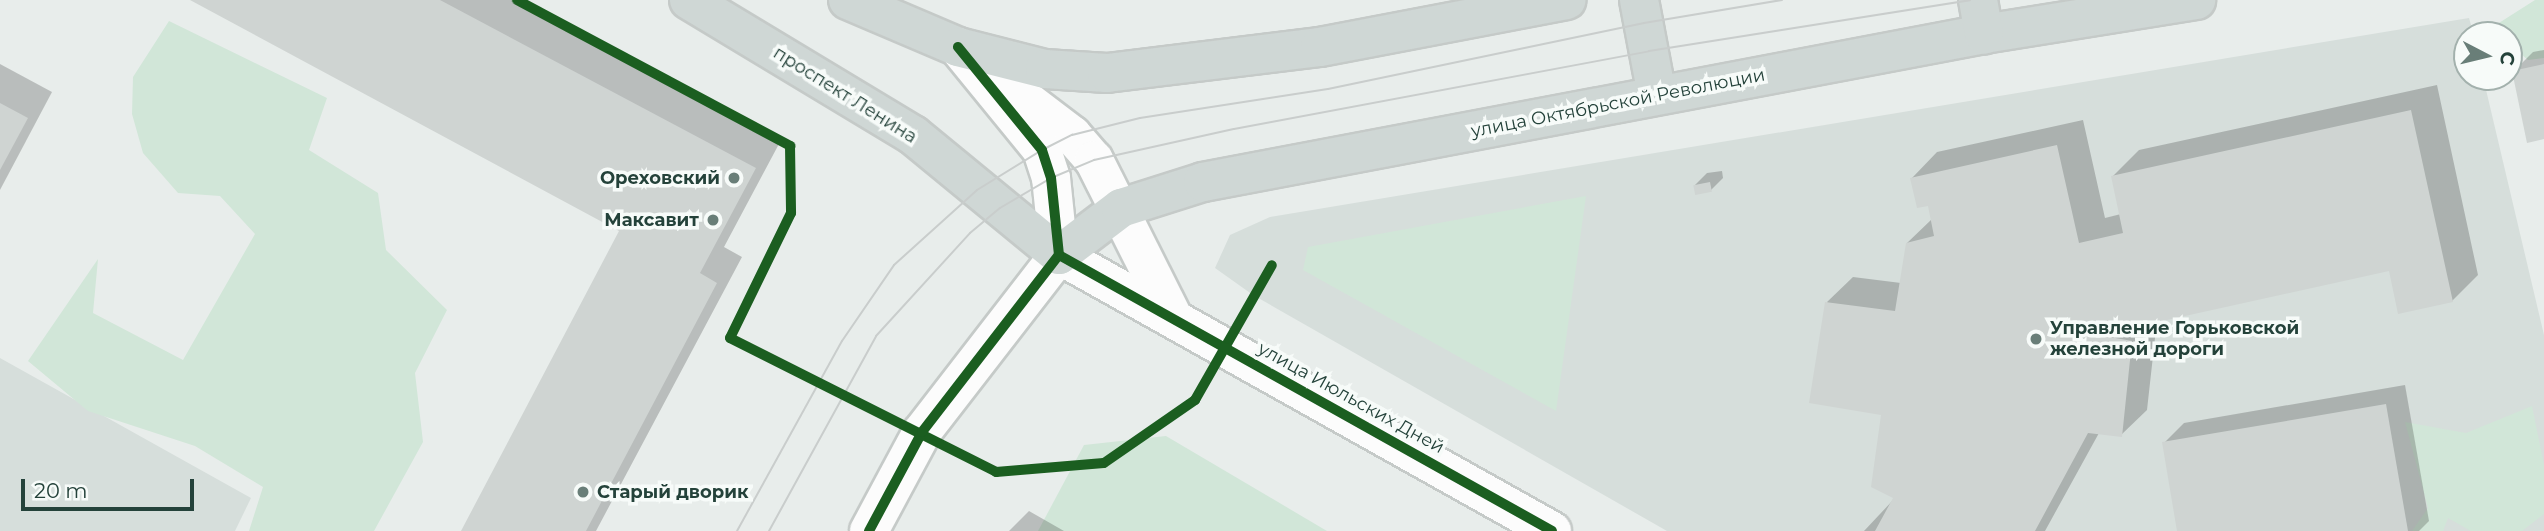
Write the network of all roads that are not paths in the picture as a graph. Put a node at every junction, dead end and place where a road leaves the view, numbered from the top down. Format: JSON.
{"nodes":[{"id":1,"x":689,"y":0,"type":"edge"},
{"id":2,"x":848,"y":0,"type":"edge"},
{"id":3,"x":1567,"y":0,"type":"edge"},
{"id":4,"x":1639,"y":0,"type":"edge"},
{"id":5,"x":2196,"y":0,"type":"edge"},
{"id":6,"x":1981,"y":17,"type":"edge"},
{"id":7,"x":958,"y":47,"type":"junction"},
{"id":8,"x":1657,"y":95,"type":"junction"},
{"id":9,"x":1121,"y":208,"type":"junction"},
{"id":10,"x":1059,"y":255,"type":"junction"},
{"id":11,"x":1172,"y":315,"type":"junction"},
{"id":12,"x":869,"y":531,"type":"edge"},
{"id":13,"x":1552,"y":531,"type":"edge"}],
"edges":[{"from":1,"to":10,"type":"main road","name":"проспект Ленина"},
{"from":2,"to":7,"type":"main road"},
{"from":3,"to":7,"type":"main road"},
{"from":4,"to":8,"type":"main road"},
{"from":5,"to":6,"type":"main road","name":"улица Октябрьской Революции"},
{"from":6,"to":8,"type":"main road","name":"улица Октябрьской Революции"},
{"from":7,"to":9,"type":"street"},
{"from":7,"to":10,"type":"street"},
{"from":8,"to":9,"type":"main road","name":"улица Октябрьской Революции"},
{"from":9,"to":10,"type":"main road","name":"улица Октябрьской Революции"},
{"from":9,"to":11,"type":"street"},
{"from":10,"to":11,"type":"street","name":"улица Июльских Дней"},
{"from":10,"to":12,"type":"street","name":"улица Октябрьской Революции"},
{"from":11,"to":13,"type":"street","name":"улица Июльских Дней"}]}
